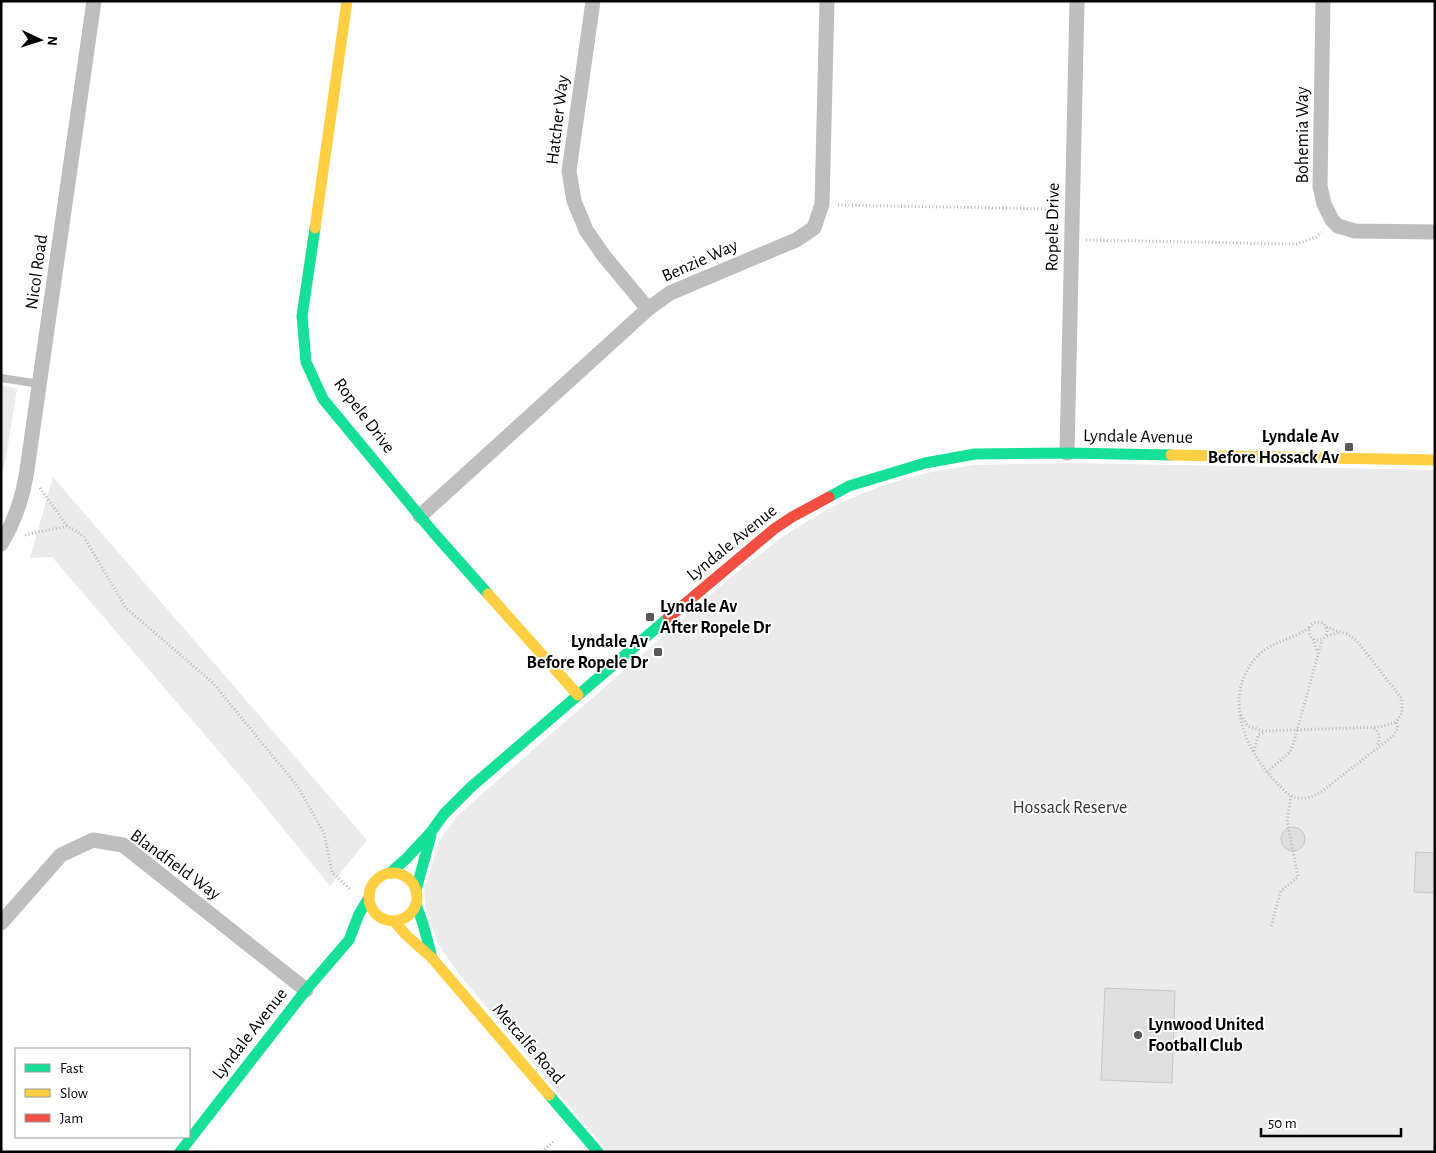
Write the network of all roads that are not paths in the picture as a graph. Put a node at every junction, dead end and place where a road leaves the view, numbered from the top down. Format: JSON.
{"nodes":[{"id":1,"x":94,"y":1,"type":"edge"},
{"id":2,"x":347,"y":1,"type":"edge"},
{"id":3,"x":593,"y":1,"type":"edge"},
{"id":4,"x":827,"y":1,"type":"edge"},
{"id":5,"x":1077,"y":1,"type":"edge"},
{"id":6,"x":1323,"y":1,"type":"edge"},
{"id":7,"x":1435,"y":232,"type":"edge"},
{"id":8,"x":648,"y":309,"type":"junction"},
{"id":9,"x":1,"y":378,"type":"edge"},
{"id":10,"x":40,"y":384,"type":"junction"},
{"id":11,"x":1067,"y":453,"type":"junction"},
{"id":12,"x":1435,"y":460,"type":"edge"},
{"id":13,"x":420,"y":516,"type":"junction"},
{"id":14,"x":1,"y":544,"type":"edge"},
{"id":15,"x":578,"y":695,"type":"junction"},
{"id":16,"x":431,"y":832,"type":"junction"},
{"id":17,"x":390,"y":873,"type":"junction"},
{"id":18,"x":416,"y":890,"type":"junction"},
{"id":19,"x":368,"y":899,"type":"junction"},
{"id":20,"x":416,"y":904,"type":"junction"},
{"id":21,"x":390,"y":921,"type":"junction"},
{"id":22,"x":1,"y":923,"type":"edge"},
{"id":23,"x":349,"y":940,"type":"junction"},
{"id":24,"x":432,"y":958,"type":"junction"},
{"id":25,"x":306,"y":990,"type":"junction"},
{"id":26,"x":180,"y":1152,"type":"edge"},
{"id":27,"x":598,"y":1152,"type":"edge"}],
"edges":[{"from":1,"to":10,"type":"street","name":"Nicol Road"},
{"from":2,"to":13,"type":"street","name":"Ropele Drive"},
{"from":3,"to":8,"type":"street","name":"Hatcher Way"},
{"from":4,"to":8,"type":"street","name":"Benzie Way"},
{"from":5,"to":11,"type":"street","name":"Ropele Drive"},
{"from":6,"to":7,"type":"street","name":"Bohemia Way"},
{"from":8,"to":13,"type":"street","name":"Benzie Way"},
{"from":9,"to":10,"type":"lane"},
{"from":10,"to":14,"type":"street","name":"Nicol Road"},
{"from":11,"to":12,"type":"street","name":"Lyndale Avenue"},
{"from":11,"to":15,"type":"street","name":"Lyndale Avenue"},
{"from":13,"to":15,"type":"street","name":"Ropele Drive"},
{"from":15,"to":16,"type":"street","name":"Lyndale Avenue"},
{"from":16,"to":17,"type":"street","name":"Lyndale Avenue"},
{"from":16,"to":18,"type":"street","name":"Lyndale Avenue"},
{"from":17,"to":18,"type":"street"},
{"from":17,"to":19,"type":"street","name":"Lyndale Avenue"},
{"from":18,"to":20,"type":"street","name":"Lyndale Avenue"},
{"from":19,"to":21,"type":"street"},
{"from":19,"to":23,"type":"street","name":"Lyndale Avenue"},
{"from":20,"to":21,"type":"street","name":"Lyndale Avenue"},
{"from":20,"to":24,"type":"street","name":"Metcalfe Road"},
{"from":21,"to":23,"type":"street","name":"Lyndale Avenue"},
{"from":21,"to":24,"type":"street","name":"Metcalfe Road"},
{"from":22,"to":25,"type":"street","name":"Blandfield Way"},
{"from":23,"to":25,"type":"street","name":"Lyndale Avenue"},
{"from":24,"to":27,"type":"street","name":"Metcalfe Road"},
{"from":25,"to":26,"type":"street","name":"Lyndale Avenue"}]}
